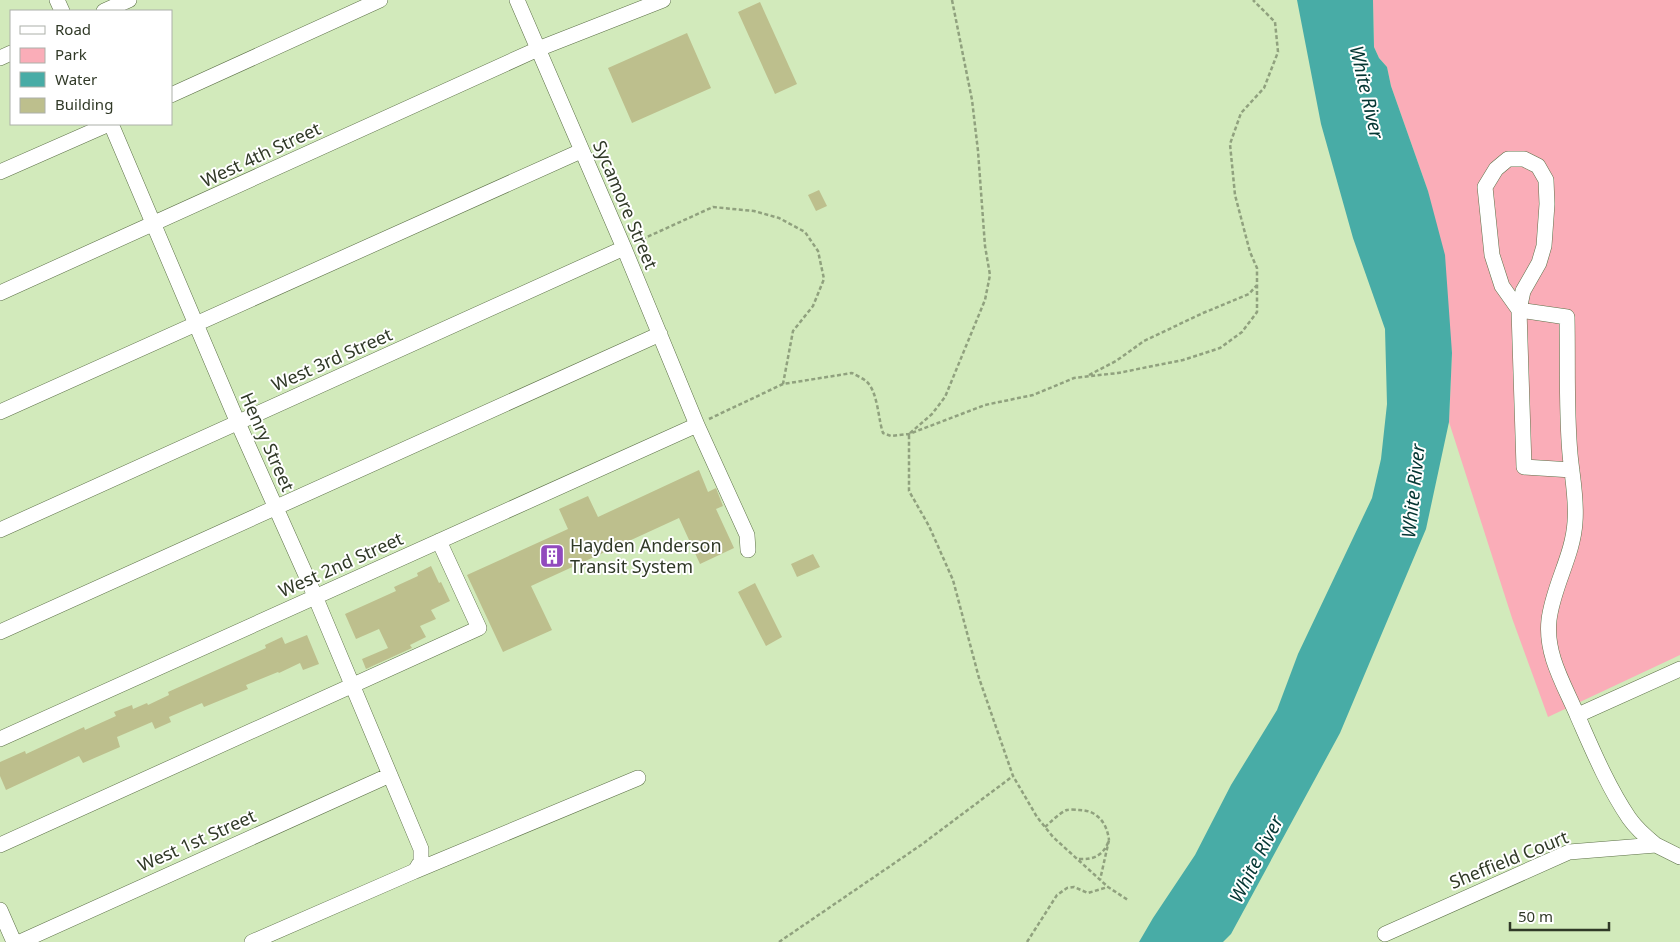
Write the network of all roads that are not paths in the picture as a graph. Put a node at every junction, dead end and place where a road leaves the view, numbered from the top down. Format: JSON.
{"nodes":[{"id":1,"x":129,"y":0,"type":"edge"},
{"id":2,"x":380,"y":0,"type":"edge"},
{"id":3,"x":516,"y":0,"type":"edge"},
{"id":4,"x":663,"y":0,"type":"edge"},
{"id":5,"x":106,"y":10,"type":"edge"},
{"id":6,"x":538,"y":49,"type":"junction"},
{"id":7,"x":172,"y":96,"type":"edge"},
{"id":8,"x":108,"y":125,"type":"edge"},
{"id":9,"x":110,"y":125,"type":"edge"},
{"id":10,"x":581,"y":150,"type":"junction"},
{"id":11,"x":0,"y":172,"type":"edge"},
{"id":12,"x":154,"y":224,"type":"junction"},
{"id":13,"x":624,"y":248,"type":"junction"},
{"id":14,"x":0,"y":293,"type":"edge"},
{"id":15,"x":1519,"y":310,"type":"junction"},
{"id":16,"x":196,"y":324,"type":"junction"},
{"id":17,"x":660,"y":334,"type":"junction"},
{"id":18,"x":0,"y":412,"type":"edge"},
{"id":19,"x":238,"y":423,"type":"junction"},
{"id":20,"x":697,"y":426,"type":"junction"},
{"id":21,"x":1572,"y":470,"type":"junction"},
{"id":22,"x":276,"y":508,"type":"junction"},
{"id":23,"x":0,"y":530,"type":"edge"},
{"id":24,"x":439,"y":541,"type":"junction"},
{"id":25,"x":748,"y":550,"type":"dead end"},
{"id":26,"x":315,"y":597,"type":"junction"},
{"id":27,"x":0,"y":632,"type":"edge"},
{"id":28,"x":1680,"y":669,"type":"edge"},
{"id":29,"x":352,"y":685,"type":"junction"},
{"id":30,"x":1578,"y":715,"type":"junction"},
{"id":31,"x":0,"y":739,"type":"edge"},
{"id":32,"x":390,"y":775,"type":"junction"},
{"id":33,"x":638,"y":778,"type":"dead end"},
{"id":34,"x":0,"y":845,"type":"edge"},
{"id":35,"x":1656,"y":845,"type":"junction"},
{"id":36,"x":1680,"y":857,"type":"edge"},
{"id":37,"x":415,"y":871,"type":"junction"},
{"id":38,"x":0,"y":910,"type":"edge"},
{"id":39,"x":1385,"y":934,"type":"dead end"},
{"id":40,"x":14,"y":942,"type":"edge"},
{"id":41,"x":20,"y":942,"type":"edge"},
{"id":42,"x":252,"y":942,"type":"edge"}],
"edges":[{"from":1,"to":5,"type":"street"},
{"from":2,"to":7,"type":"street"},
{"from":3,"to":6,"type":"street","name":"Sycamore Street"},
{"from":4,"to":6,"type":"street","name":"West 4th Street"},
{"from":6,"to":10,"type":"street","name":"Sycamore Street"},
{"from":6,"to":12,"type":"street","name":"West 4th Street"},
{"from":8,"to":11,"type":"street"},
{"from":9,"to":12,"type":"street","name":"Henry Street"},
{"from":10,"to":13,"type":"street","name":"Sycamore Street"},
{"from":10,"to":16,"type":"street"},
{"from":12,"to":14,"type":"street","name":"West 4th Street"},
{"from":12,"to":16,"type":"street","name":"Henry Street"},
{"from":13,"to":17,"type":"street","name":"Sycamore Street"},
{"from":13,"to":19,"type":"street","name":"West 3rd Street"},
{"from":15,"to":15,"type":"street"},
{"from":15,"to":21,"type":"street"},
{"from":15,"to":21,"type":"street"},
{"from":16,"to":18,"type":"street"},
{"from":16,"to":19,"type":"street","name":"Henry Street"},
{"from":17,"to":20,"type":"street","name":"Sycamore Street"},
{"from":17,"to":22,"type":"street"},
{"from":19,"to":22,"type":"street","name":"Henry Street"},
{"from":19,"to":23,"type":"street","name":"West 3rd Street"},
{"from":20,"to":24,"type":"street","name":"West 2nd Street"},
{"from":20,"to":25,"type":"street","name":"Sycamore Street"},
{"from":21,"to":30,"type":"street"},
{"from":22,"to":26,"type":"street","name":"Henry Street"},
{"from":22,"to":27,"type":"street"},
{"from":24,"to":26,"type":"street","name":"West 2nd Street"},
{"from":24,"to":29,"type":"street"},
{"from":26,"to":29,"type":"street","name":"Henry Street"},
{"from":26,"to":31,"type":"street","name":"West 2nd Street"},
{"from":28,"to":30,"type":"street"},
{"from":29,"to":32,"type":"street","name":"Henry Street"},
{"from":29,"to":34,"type":"street"},
{"from":30,"to":35,"type":"street"},
{"from":32,"to":37,"type":"street","name":"Henry Street"},
{"from":32,"to":41,"type":"street","name":"West 1st Street"},
{"from":33,"to":37,"type":"street"},
{"from":35,"to":36,"type":"street"},
{"from":35,"to":39,"type":"street","name":"Sheffield Court"},
{"from":37,"to":42,"type":"street"},
{"from":38,"to":40,"type":"street"}]}
